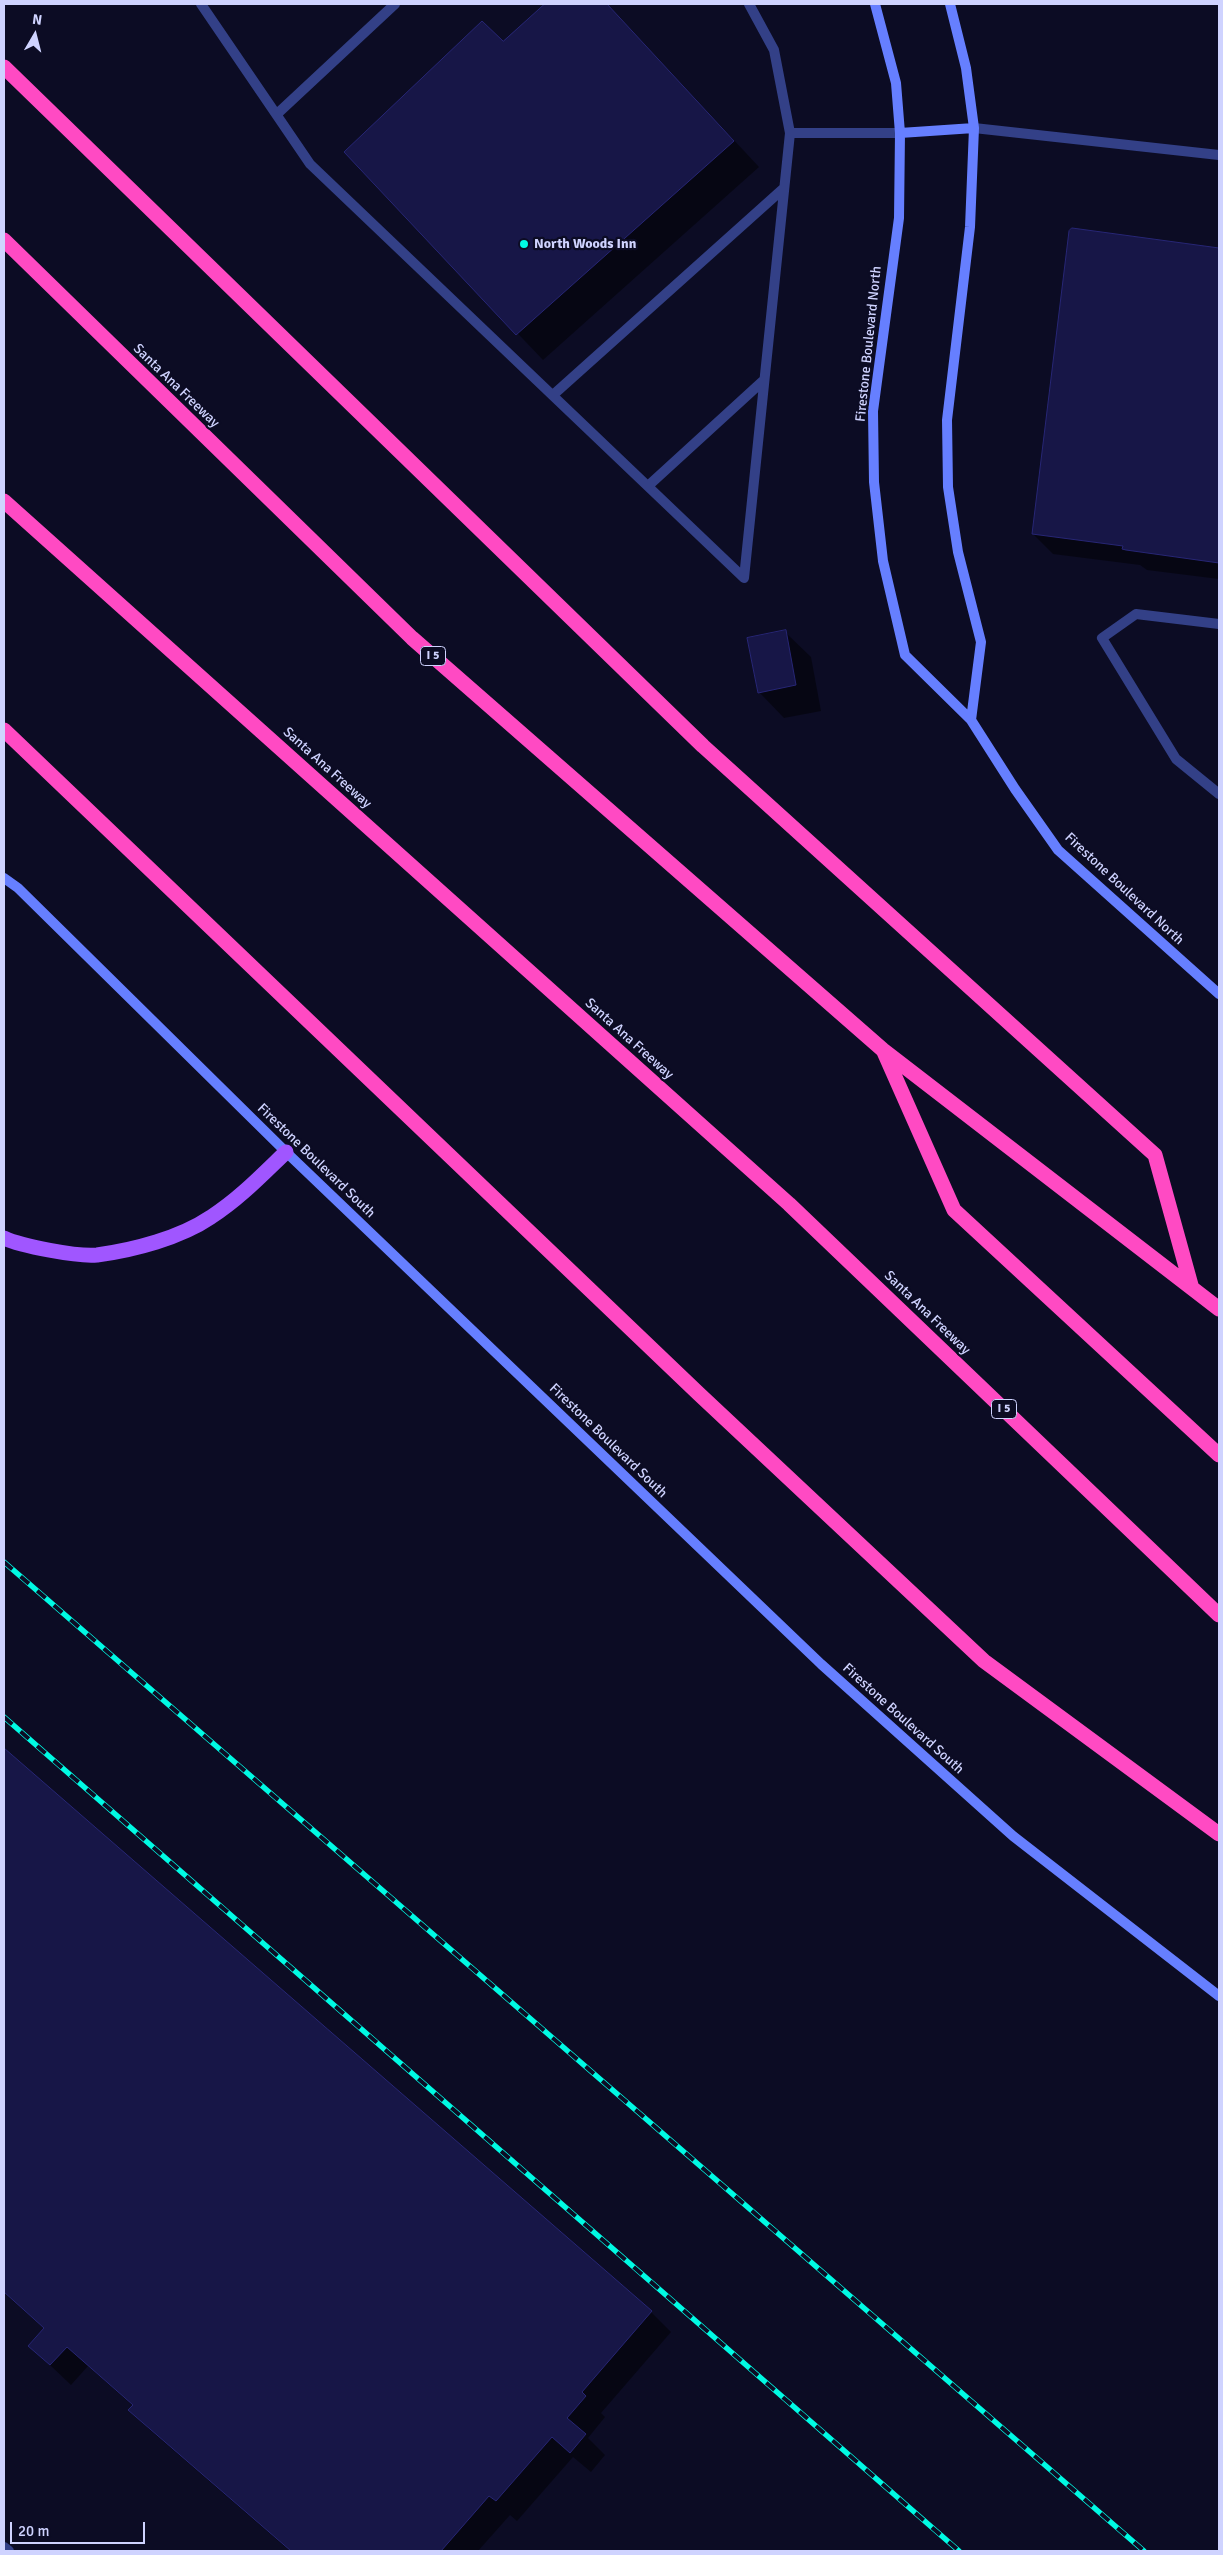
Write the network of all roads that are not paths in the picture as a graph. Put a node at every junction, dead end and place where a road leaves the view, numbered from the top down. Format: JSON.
{"nodes":[{"id":1,"x":201,"y":4,"type":"edge"},
{"id":2,"x":395,"y":4,"type":"edge"},
{"id":3,"x":749,"y":4,"type":"edge"},
{"id":4,"x":874,"y":4,"type":"edge"},
{"id":5,"x":950,"y":4,"type":"edge"},
{"id":6,"x":4,"y":68,"type":"edge"},
{"id":7,"x":277,"y":114,"type":"junction"},
{"id":8,"x":974,"y":128,"type":"junction"},
{"id":9,"x":790,"y":133,"type":"junction"},
{"id":10,"x":900,"y":133,"type":"junction"},
{"id":11,"x":1219,"y":155,"type":"edge"},
{"id":12,"x":784,"y":188,"type":"junction"},
{"id":13,"x":4,"y":240,"type":"edge"},
{"id":14,"x":764,"y":380,"type":"junction"},
{"id":15,"x":553,"y":395,"type":"junction"},
{"id":16,"x":648,"y":486,"type":"junction"},
{"id":17,"x":4,"y":501,"type":"edge"},
{"id":18,"x":1219,"y":624,"type":"edge"},
{"id":19,"x":971,"y":720,"type":"junction"},
{"id":20,"x":4,"y":730,"type":"edge"},
{"id":21,"x":1219,"y":794,"type":"edge"},
{"id":22,"x":4,"y":878,"type":"edge"},
{"id":23,"x":1219,"y":994,"type":"edge"},
{"id":24,"x":883,"y":1050,"type":"junction"},
{"id":25,"x":286,"y":1152,"type":"junction"},
{"id":26,"x":4,"y":1238,"type":"edge"},
{"id":27,"x":1191,"y":1285,"type":"junction"},
{"id":28,"x":1219,"y":1309,"type":"edge"},
{"id":29,"x":1219,"y":1454,"type":"edge"},
{"id":30,"x":1219,"y":1615,"type":"edge"},
{"id":31,"x":1219,"y":1834,"type":"edge"},
{"id":32,"x":1219,"y":1996,"type":"edge"},
{"id":33,"x":4,"y":2548,"type":"edge"},
{"id":34,"x":9,"y":2551,"type":"edge"}],
"edges":[{"from":1,"to":7,"type":"lane"},
{"from":2,"to":7,"type":"lane"},
{"from":3,"to":9,"type":"lane"},
{"from":4,"to":10,"type":"street","name":"Firestone Boulevard North"},
{"from":5,"to":8,"type":"street"},
{"from":6,"to":27,"type":"highway"},
{"from":7,"to":15,"type":"lane"},
{"from":8,"to":10,"type":"street"},
{"from":8,"to":11,"type":"lane"},
{"from":8,"to":19,"type":"street"},
{"from":9,"to":10,"type":"lane"},
{"from":9,"to":12,"type":"lane"},
{"from":10,"to":19,"type":"street","name":"Firestone Boulevard North"},
{"from":12,"to":14,"type":"lane"},
{"from":12,"to":15,"type":"lane"},
{"from":13,"to":24,"type":"highway","name":"Santa Ana Freeway","number":"I 5"},
{"from":14,"to":16,"type":"lane"},
{"from":14,"to":16,"type":"lane"},
{"from":15,"to":16,"type":"lane"},
{"from":17,"to":30,"type":"highway","name":"Santa Ana Freeway","number":"I 5"},
{"from":18,"to":21,"type":"lane"},
{"from":19,"to":23,"type":"street","name":"Firestone Boulevard North"},
{"from":20,"to":31,"type":"highway"},
{"from":22,"to":25,"type":"street","name":"Firestone Boulevard South"},
{"from":24,"to":27,"type":"highway","name":"Santa Ana Freeway","number":"I 5"},
{"from":24,"to":29,"type":"highway"},
{"from":25,"to":26,"type":"main road"},
{"from":25,"to":32,"type":"street","name":"Firestone Boulevard South"},
{"from":27,"to":28,"type":"highway","name":"Santa Ana Freeway","number":"I 5"},
{"from":33,"to":34,"type":"lane"}]}
